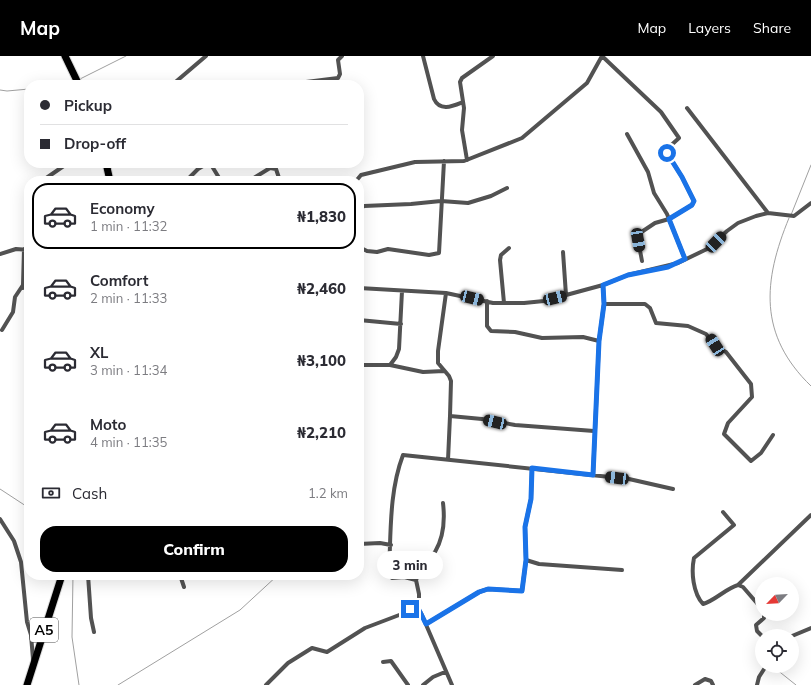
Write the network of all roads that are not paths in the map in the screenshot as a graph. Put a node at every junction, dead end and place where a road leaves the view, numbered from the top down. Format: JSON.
{"nodes":[{"id":1,"x":65,"y":56,"type":"edge"},
{"id":2,"x":206,"y":56,"type":"edge"},
{"id":3,"x":342,"y":56,"type":"edge"},
{"id":4,"x":423,"y":56,"type":"edge"},
{"id":5,"x":493,"y":56,"type":"edge"},
{"id":6,"x":602,"y":56,"type":"edge"},
{"id":7,"x":338,"y":58,"type":"edge"},
{"id":8,"x":77,"y":80,"type":"edge"},
{"id":9,"x":178,"y":80,"type":"edge"},
{"id":10,"x":335,"y":80,"type":"edge"},
{"id":11,"x":463,"y":102,"type":"junction"},
{"id":12,"x":687,"y":108,"type":"dead end"},
{"id":13,"x":627,"y":134,"type":"dead end"},
{"id":14,"x":467,"y":160,"type":"junction"},
{"id":15,"x":444,"y":161,"type":"junction"},
{"id":16,"x":61,"y":168,"type":"edge"},
{"id":17,"x":200,"y":168,"type":"edge"},
{"id":18,"x":270,"y":168,"type":"joint"},
{"id":19,"x":49,"y":176,"type":"edge"},
{"id":20,"x":191,"y":176,"type":"edge"},
{"id":21,"x":257,"y":176,"type":"edge"},
{"id":22,"x":278,"y":176,"type":"edge"},
{"id":23,"x":360,"y":176,"type":"edge"},
{"id":24,"x":507,"y":188,"type":"dead end"},
{"id":25,"x":441,"y":201,"type":"junction"},
{"id":26,"x":811,"y":203,"type":"edge"},
{"id":27,"x":364,"y":208,"type":"edge"},
{"id":28,"x":768,"y":213,"type":"junction"},
{"id":29,"x":669,"y":219,"type":"junction"},
{"id":30,"x":508,"y":248,"type":"dead end"},
{"id":31,"x":24,"y":250,"type":"edge"},
{"id":32,"x":364,"y":250,"type":"edge"},
{"id":33,"x":564,"y":252,"type":"dead end"},
{"id":34,"x":0,"y":254,"type":"edge"},
{"id":35,"x":685,"y":259,"type":"junction"},
{"id":36,"x":642,"y":261,"type":"dead end"},
{"id":37,"x":24,"y":273,"type":"edge"},
{"id":38,"x":603,"y":285,"type":"junction"},
{"id":39,"x":22,"y":288,"type":"joint"},
{"id":40,"x":364,"y":288,"type":"edge"},
{"id":41,"x":402,"y":291,"type":"junction"},
{"id":42,"x":446,"y":293,"type":"junction"},
{"id":43,"x":566,"y":295,"type":"junction"},
{"id":44,"x":487,"y":301,"type":"junction"},
{"id":45,"x":504,"y":303,"type":"junction"},
{"id":46,"x":604,"y":304,"type":"junction"},
{"id":47,"x":364,"y":320,"type":"edge"},
{"id":48,"x":401,"y":324,"type":"junction"},
{"id":49,"x":2,"y":330,"type":"dead end"},
{"id":50,"x":599,"y":341,"type":"junction"},
{"id":51,"x":364,"y":365,"type":"edge"},
{"id":52,"x":390,"y":365,"type":"junction"},
{"id":53,"x":444,"y":371,"type":"junction"},
{"id":54,"x":450,"y":416,"type":"junction"},
{"id":55,"x":594,"y":431,"type":"junction"},
{"id":56,"x":773,"y":435,"type":"dead end"},
{"id":57,"x":448,"y":460,"type":"junction"},
{"id":58,"x":532,"y":468,"type":"junction"},
{"id":59,"x":593,"y":475,"type":"junction"},
{"id":60,"x":672,"y":489,"type":"dead end"},
{"id":61,"x":444,"y":503,"type":"dead end"},
{"id":62,"x":724,"y":512,"type":"dead end"},
{"id":63,"x":811,"y":515,"type":"edge"},
{"id":64,"x":0,"y":519,"type":"edge"},
{"id":65,"x":364,"y":544,"type":"edge"},
{"id":66,"x":391,"y":545,"type":"junction"},
{"id":67,"x":526,"y":560,"type":"junction"},
{"id":68,"x":622,"y":570,"type":"dead end"},
{"id":69,"x":60,"y":580,"type":"edge"},
{"id":70,"x":88,"y":580,"type":"edge"},
{"id":71,"x":182,"y":580,"type":"edge"},
{"id":72,"x":416,"y":580,"type":"junction"},
{"id":73,"x":738,"y":585,"type":"junction"},
{"id":74,"x":184,"y":587,"type":"dead end"},
{"id":75,"x":755,"y":601,"type":"edge"},
{"id":76,"x":419,"y":610,"type":"junction"},
{"id":77,"x":761,"y":621,"type":"edge"},
{"id":78,"x":426,"y":624,"type":"junction"},
{"id":79,"x":811,"y":628,"type":"edge"},
{"id":80,"x":757,"y":629,"type":"edge"},
{"id":81,"x":94,"y":632,"type":"dead end"},
{"id":82,"x":799,"y":633,"type":"edge"},
{"id":83,"x":383,"y":662,"type":"dead end"},
{"id":84,"x":34,"y":663,"type":"junction"},
{"id":85,"x":445,"y":672,"type":"junction"},
{"id":86,"x":762,"y":673,"type":"edge"},
{"id":87,"x":27,"y":685,"type":"edge"},
{"id":88,"x":266,"y":685,"type":"edge"},
{"id":89,"x":408,"y":685,"type":"edge"},
{"id":90,"x":423,"y":685,"type":"edge"},
{"id":91,"x":452,"y":685,"type":"edge"},
{"id":92,"x":695,"y":685,"type":"edge"},
{"id":93,"x":713,"y":685,"type":"edge"},
{"id":94,"x":757,"y":685,"type":"edge"}],
"edges":[{"from":1,"to":8,"type":"highway"},
{"from":2,"to":9,"type":"street"},
{"from":3,"to":7,"type":"street"},
{"from":4,"to":11,"type":"street"},
{"from":5,"to":11,"type":"street"},
{"from":6,"to":14,"type":"street"},
{"from":6,"to":29,"type":"street"},
{"from":7,"to":10,"type":"street"},
{"from":11,"to":14,"type":"street"},
{"from":12,"to":28,"type":"street"},
{"from":13,"to":29,"type":"street"},
{"from":14,"to":15,"type":"street"},
{"from":15,"to":23,"type":"street"},
{"from":15,"to":25,"type":"street"},
{"from":16,"to":19,"type":"street"},
{"from":17,"to":20,"type":"street"},
{"from":18,"to":21,"type":"street"},
{"from":18,"to":22,"type":"street"},
{"from":24,"to":25,"type":"street"},
{"from":25,"to":27,"type":"street"},
{"from":25,"to":32,"type":"street"},
{"from":26,"to":28,"type":"street"},
{"from":28,"to":35,"type":"street"},
{"from":29,"to":35,"type":"street"},
{"from":29,"to":36,"type":"street"},
{"from":30,"to":45,"type":"street"},
{"from":31,"to":34,"type":"street"},
{"from":33,"to":43,"type":"street"},
{"from":35,"to":38,"type":"street"},
{"from":37,"to":39,"type":"street"},
{"from":38,"to":43,"type":"street"},
{"from":38,"to":46,"type":"street"},
{"from":39,"to":49,"type":"street"},
{"from":40,"to":41,"type":"street"},
{"from":41,"to":42,"type":"street"},
{"from":41,"to":48,"type":"street"},
{"from":42,"to":44,"type":"street"},
{"from":42,"to":53,"type":"street"},
{"from":43,"to":45,"type":"street"},
{"from":44,"to":45,"type":"street"},
{"from":44,"to":50,"type":"street"},
{"from":46,"to":50,"type":"street"},
{"from":46,"to":56,"type":"street"},
{"from":47,"to":48,"type":"street"},
{"from":48,"to":52,"type":"street"},
{"from":50,"to":55,"type":"street"},
{"from":51,"to":52,"type":"street"},
{"from":52,"to":53,"type":"street"},
{"from":53,"to":54,"type":"street"},
{"from":54,"to":55,"type":"street"},
{"from":54,"to":57,"type":"street"},
{"from":55,"to":59,"type":"street"},
{"from":57,"to":58,"type":"street"},
{"from":57,"to":66,"type":"street"},
{"from":58,"to":59,"type":"street"},
{"from":58,"to":67,"type":"street"},
{"from":59,"to":60,"type":"street"},
{"from":61,"to":72,"type":"street"},
{"from":62,"to":73,"type":"street"},
{"from":63,"to":73,"type":"street"},
{"from":64,"to":84,"type":"street"},
{"from":65,"to":66,"type":"street"},
{"from":66,"to":72,"type":"street"},
{"from":67,"to":68,"type":"street"},
{"from":67,"to":78,"type":"street"},
{"from":69,"to":84,"type":"highway","number":"A5"},
{"from":70,"to":81,"type":"street"},
{"from":71,"to":74,"type":"street"},
{"from":72,"to":76,"type":"street"},
{"from":73,"to":75,"type":"street"},
{"from":76,"to":78,"type":"street"},
{"from":76,"to":88,"type":"street"},
{"from":77,"to":80,"type":"street"},
{"from":78,"to":85,"type":"street"},
{"from":79,"to":82,"type":"street"},
{"from":83,"to":89,"type":"street"},
{"from":84,"to":87,"type":"highway","number":"A5"},
{"from":85,"to":90,"type":"street"},
{"from":85,"to":91,"type":"street"},
{"from":86,"to":94,"type":"street"},
{"from":92,"to":93,"type":"street"}]}
